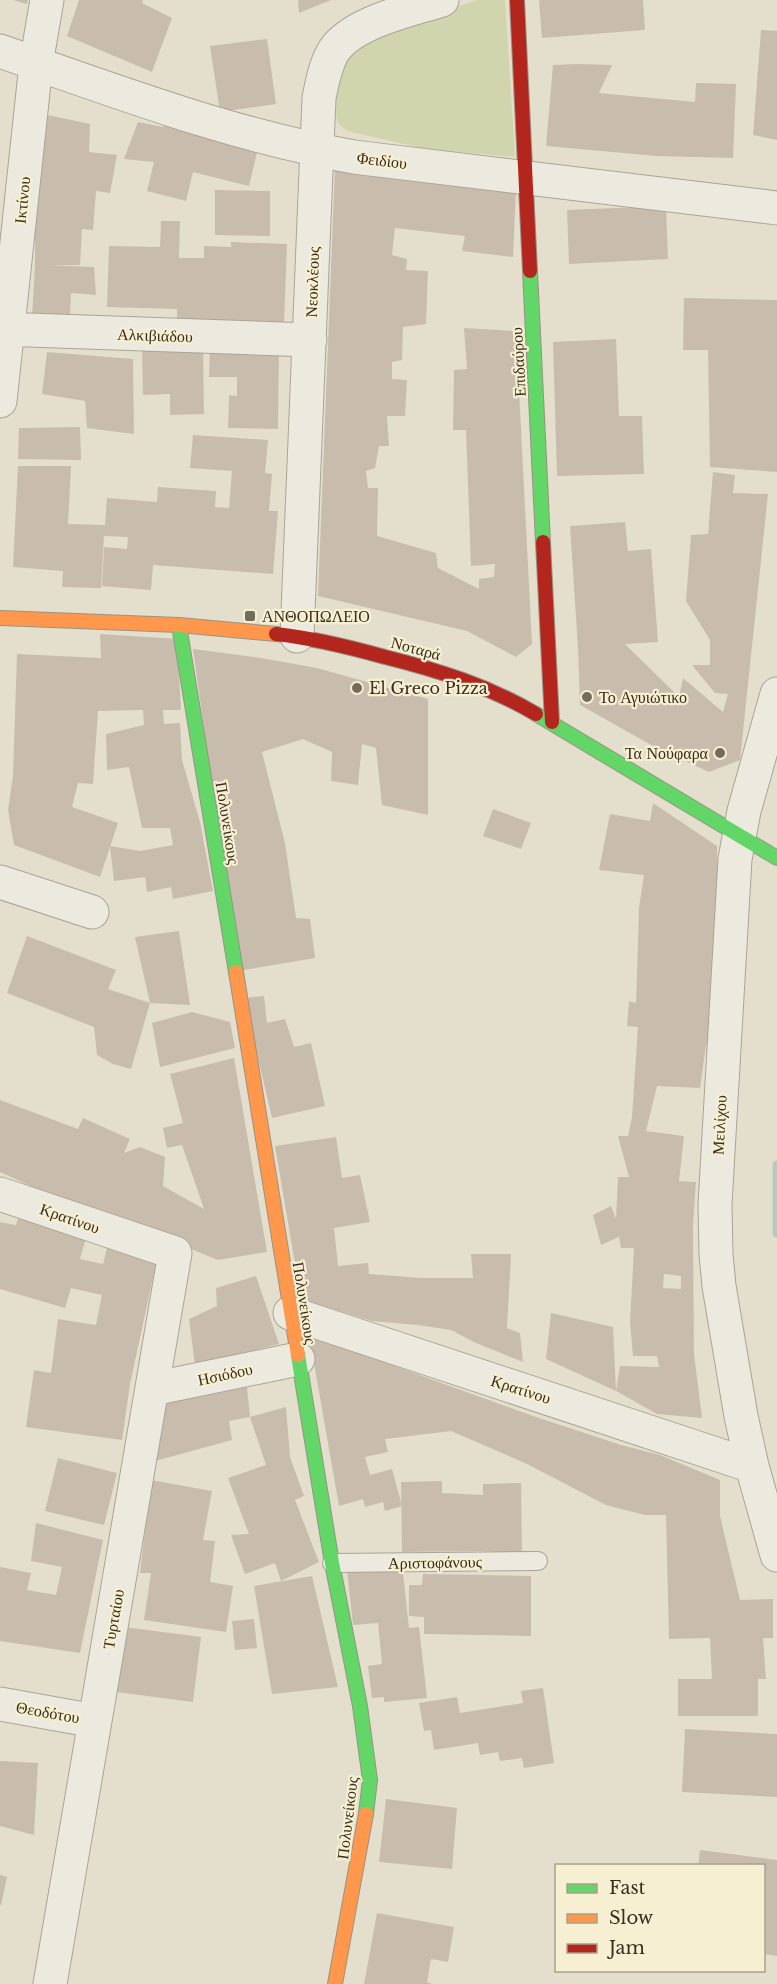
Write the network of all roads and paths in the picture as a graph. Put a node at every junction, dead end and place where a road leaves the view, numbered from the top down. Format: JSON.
{"nodes":[{"id":1,"x":47,"y":0,"type":"edge"},
{"id":2,"x":442,"y":0,"type":"edge"},
{"id":3,"x":517,"y":0,"type":"edge"},
{"id":4,"x":0,"y":51,"type":"edge"},
{"id":5,"x":36,"y":64,"type":"junction"},
{"id":6,"x":317,"y":150,"type":"junction"},
{"id":7,"x":526,"y":177,"type":"junction"},
{"id":8,"x":777,"y":208,"type":"edge"},
{"id":9,"x":4,"y":330,"type":"edge"},
{"id":10,"x":310,"y":340,"type":"junction"},
{"id":11,"x":0,"y":401,"type":"edge"},
{"id":12,"x":0,"y":618,"type":"edge"},
{"id":13,"x":179,"y":625,"type":"junction"},
{"id":14,"x":297,"y":636,"type":"junction"},
{"id":15,"x":777,"y":694,"type":"edge"},
{"id":16,"x":552,"y":722,"type":"junction"},
{"id":17,"x":738,"y":834,"type":"junction"},
{"id":18,"x":777,"y":858,"type":"edge"},
{"id":19,"x":0,"y":882,"type":"edge"},
{"id":20,"x":92,"y":912,"type":"dead end"},
{"id":21,"x":0,"y":1194,"type":"edge"},
{"id":22,"x":175,"y":1253,"type":"joint"},
{"id":23,"x":290,"y":1313,"type":"junction"},
{"id":24,"x":298,"y":1359,"type":"junction"},
{"id":25,"x":152,"y":1389,"type":"junction"},
{"id":26,"x":752,"y":1466,"type":"junction"},
{"id":27,"x":777,"y":1555,"type":"edge"},
{"id":28,"x":538,"y":1561,"type":"dead end"},
{"id":29,"x":332,"y":1563,"type":"junction"},
{"id":30,"x":0,"y":1704,"type":"edge"},
{"id":31,"x":95,"y":1721,"type":"junction"},
{"id":32,"x":51,"y":1984,"type":"edge"},
{"id":33,"x":335,"y":1984,"type":"edge"}],
"edges":[{"from":1,"to":5,"type":"street","name":"Ικτίνου"},
{"from":2,"to":6,"type":"street","name":"Νεοκλέους"},
{"from":3,"to":7,"type":"street","name":"Επιδαύρου"},
{"from":4,"to":5,"type":"street","name":"Φειδίου"},
{"from":5,"to":6,"type":"street","name":"Φειδίου"},
{"from":5,"to":9,"type":"street","name":"Ικτίνου"},
{"from":6,"to":7,"type":"street","name":"Φειδίου"},
{"from":6,"to":10,"type":"street","name":"Νεοκλέους"},
{"from":7,"to":8,"type":"street","name":"Φειδίου"},
{"from":7,"to":16,"type":"street","name":"Επιδαύρου"},
{"from":9,"to":10,"type":"street","name":"Αλκιβιάδου"},
{"from":9,"to":11,"type":"street","name":"Ικτίνου"},
{"from":10,"to":14,"type":"street","name":"Νεοκλέους"},
{"from":12,"to":13,"type":"street","name":"Νοταρά"},
{"from":13,"to":14,"type":"street","name":"Νοταρά"},
{"from":13,"to":23,"type":"street","name":"Πολυνείκους"},
{"from":14,"to":16,"type":"street","name":"Νοταρά"},
{"from":15,"to":17,"type":"street","name":"Μειλίχου"},
{"from":16,"to":17,"type":"street","name":"Νοταρά"},
{"from":17,"to":18,"type":"street","name":"Νοταρά"},
{"from":17,"to":26,"type":"street","name":"Μειλίχου"},
{"from":19,"to":20,"type":"street"},
{"from":21,"to":22,"type":"street","name":"Κρατίνου"},
{"from":22,"to":25,"type":"street","name":"Τυρταίου"},
{"from":23,"to":24,"type":"street","name":"Πολυνείκους"},
{"from":23,"to":26,"type":"street","name":"Κρατίνου"},
{"from":24,"to":25,"type":"street","name":"Ησιόδου"},
{"from":24,"to":29,"type":"street","name":"Πολυνείκους"},
{"from":25,"to":31,"type":"street","name":"Τυρταίου"},
{"from":26,"to":27,"type":"street","name":"Μειλίχου"},
{"from":28,"to":29,"type":"lane","name":"Αριστοφάνους"},
{"from":29,"to":33,"type":"street","name":"Πολυνείκους"},
{"from":30,"to":31,"type":"street","name":"Θεοδότου"},
{"from":31,"to":32,"type":"street","name":"Τυρταίου"}]}
